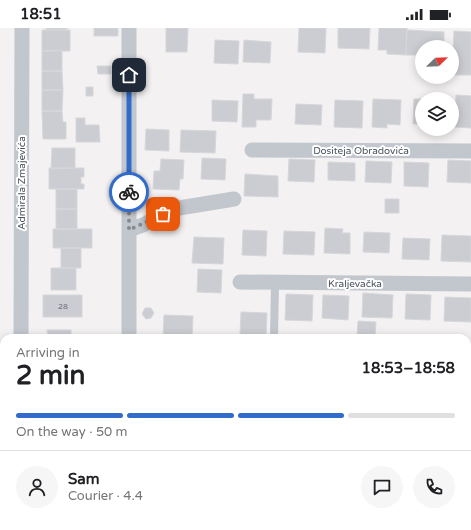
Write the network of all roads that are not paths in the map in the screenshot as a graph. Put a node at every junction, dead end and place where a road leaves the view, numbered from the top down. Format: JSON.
{"nodes":[{"id":1,"x":22,"y":28,"type":"edge"},
{"id":2,"x":129,"y":28,"type":"edge"},
{"id":3,"x":252,"y":150,"type":"dead end"},
{"id":4,"x":471,"y":150,"type":"edge"},
{"id":5,"x":234,"y":199,"type":"dead end"},
{"id":6,"x":129,"y":230,"type":"junction"},
{"id":7,"x":240,"y":282,"type":"dead end"},
{"id":8,"x":275,"y":283,"type":"junction"},
{"id":9,"x":471,"y":284,"type":"edge"},
{"id":10,"x":21,"y":334,"type":"edge"},
{"id":11,"x":129,"y":334,"type":"edge"},
{"id":12,"x":274,"y":334,"type":"edge"}],
"edges":[{"from":1,"to":10,"type":"street","name":"Admirala Zmajevića"},
{"from":2,"to":6,"type":"street"},
{"from":3,"to":4,"type":"street","name":"Dositeja Obradovića"},
{"from":5,"to":6,"type":"street"},
{"from":6,"to":11,"type":"street"},
{"from":7,"to":8,"type":"street","name":"Kraljevačka"},
{"from":8,"to":9,"type":"street","name":"Kraljevačka"},
{"from":8,"to":12,"type":"lane"}]}
